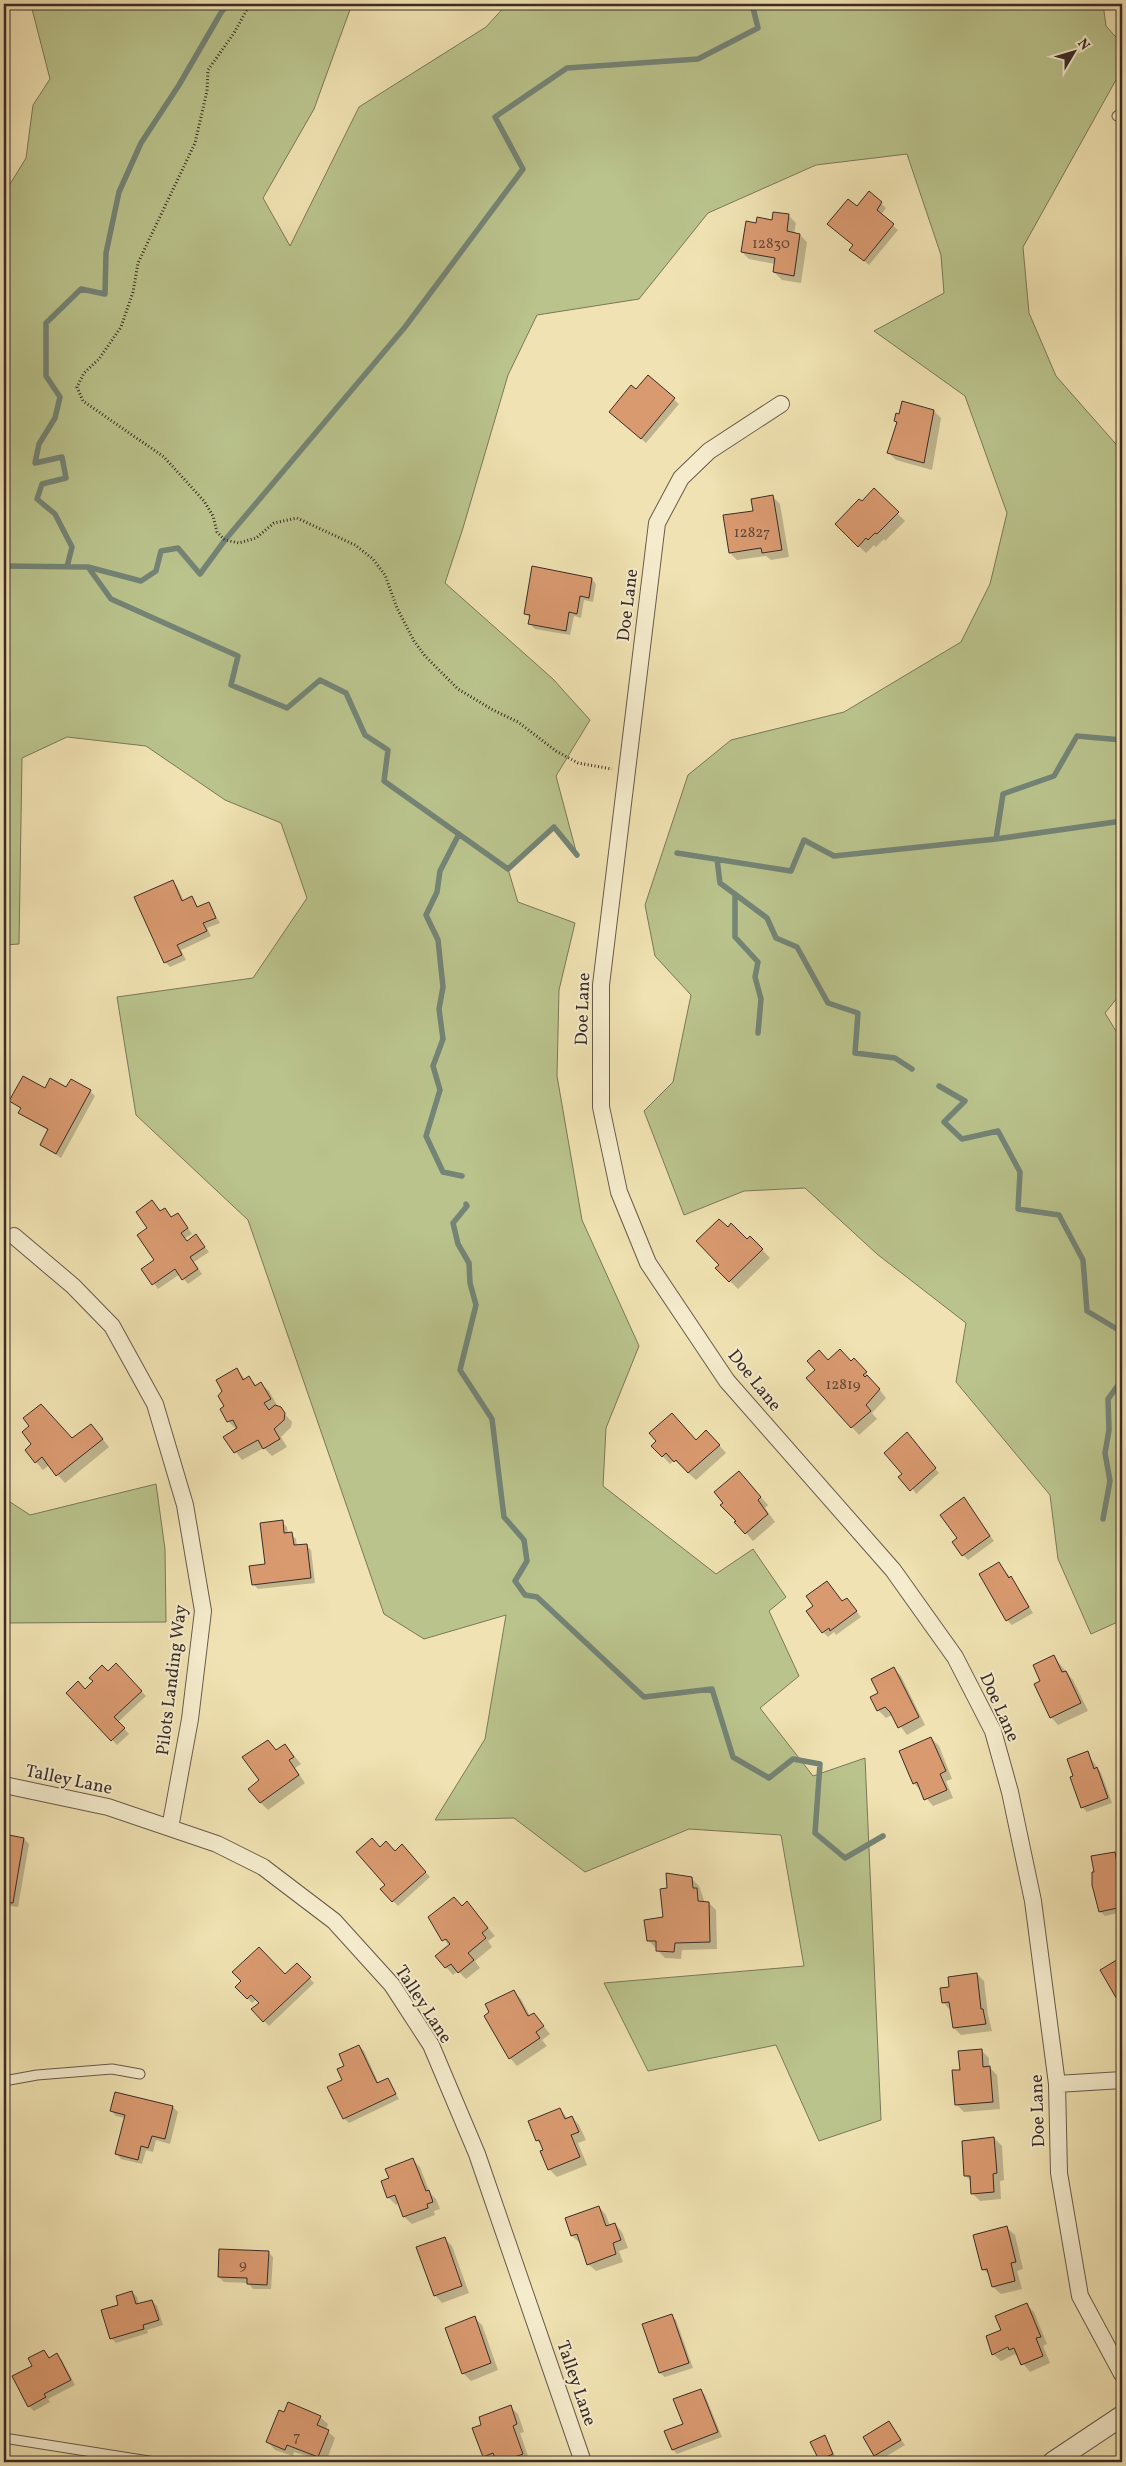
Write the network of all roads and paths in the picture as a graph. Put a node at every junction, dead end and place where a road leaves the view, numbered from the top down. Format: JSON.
{"nodes":[{"id":1,"x":250,"y":4,"type":"edge"},
{"id":2,"x":781,"y":404,"type":"dead end"},
{"id":3,"x":627,"y":772,"type":"junction"},
{"id":4,"x":14,"y":1236,"type":"dead end"},
{"id":5,"x":4,"y":1785,"type":"edge"},
{"id":6,"x":170,"y":1828,"type":"junction"},
{"id":7,"x":140,"y":2074,"type":"dead end"},
{"id":8,"x":1122,"y":2080,"type":"edge"},
{"id":9,"x":4,"y":2081,"type":"edge"},
{"id":10,"x":1058,"y":2084,"type":"junction"},
{"id":11,"x":1122,"y":2374,"type":"edge"},
{"id":12,"x":1122,"y":2416,"type":"edge"},
{"id":13,"x":4,"y":2438,"type":"edge"},
{"id":14,"x":155,"y":2462,"type":"edge"},
{"id":15,"x":583,"y":2462,"type":"edge"},
{"id":16,"x":1053,"y":2462,"type":"edge"}],
"edges":[{"from":1,"to":3,"type":"path"},
{"from":2,"to":3,"type":"street","name":"Doe Lane"},
{"from":3,"to":10,"type":"street","name":"Doe Lane"},
{"from":4,"to":6,"type":"street","name":"Pilots Landing Way"},
{"from":5,"to":6,"type":"street","name":"Talley Lane"},
{"from":6,"to":15,"type":"street","name":"Talley Lane"},
{"from":7,"to":9,"type":"lane"},
{"from":8,"to":10,"type":"street"},
{"from":10,"to":11,"type":"street","name":"Doe Lane"},
{"from":12,"to":16,"type":"street"},
{"from":13,"to":14,"type":"lane"}]}
